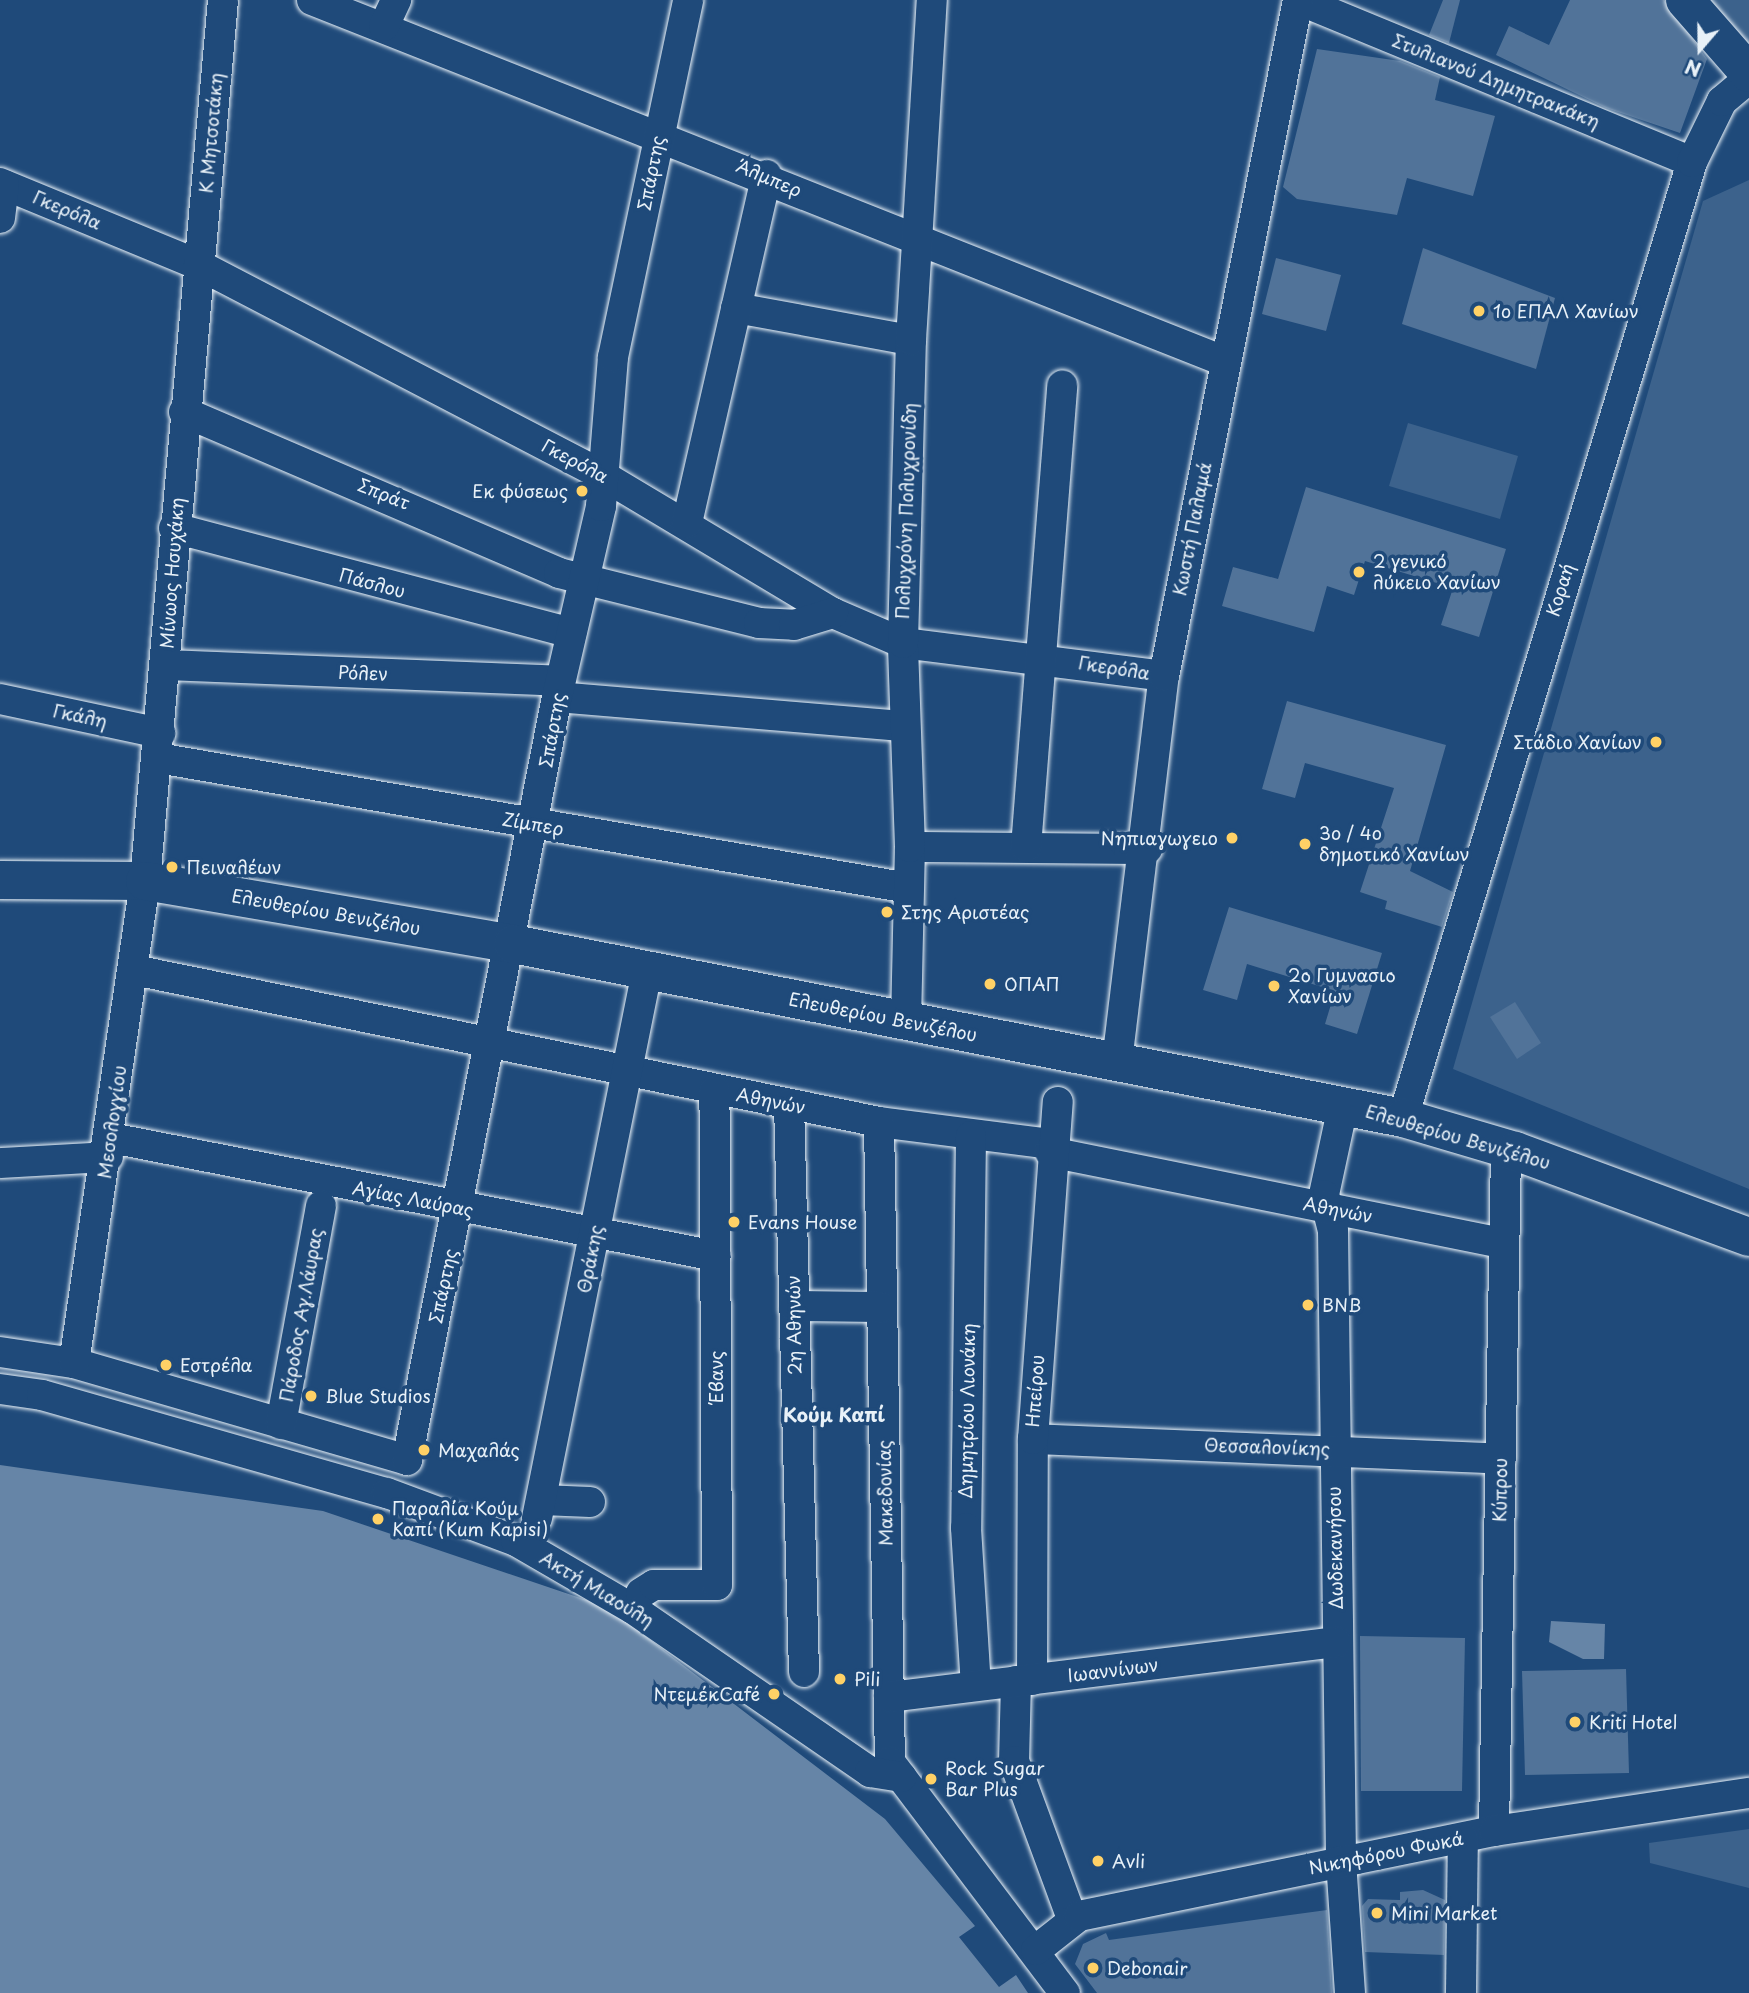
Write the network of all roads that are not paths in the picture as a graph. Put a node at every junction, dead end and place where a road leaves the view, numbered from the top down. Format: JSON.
{"nodes":[{"id":1,"x":223,"y":0,"type":"edge"},
{"id":2,"x":312,"y":0,"type":"edge"},
{"id":3,"x":688,"y":0,"type":"edge"},
{"id":4,"x":932,"y":0,"type":"edge"},
{"id":5,"x":1299,"y":0,"type":"edge"},
{"id":6,"x":1685,"y":0,"type":"edge"},
{"id":7,"x":390,"y":13,"type":"edge"},
{"id":8,"x":1749,"y":73,"type":"edge"},
{"id":9,"x":1749,"y":78,"type":"edge"},
{"id":10,"x":658,"y":134,"type":"junction"},
{"id":11,"x":1692,"y":162,"type":"junction"},
{"id":12,"x":767,"y":175,"type":"junction"},
{"id":13,"x":2,"y":184,"type":"edge"},
{"id":14,"x":0,"y":218,"type":"edge"},
{"id":15,"x":916,"y":244,"type":"junction"},
{"id":16,"x":199,"y":265,"type":"junction"},
{"id":17,"x":736,"y":308,"type":"junction"},
{"id":18,"x":911,"y":340,"type":"junction"},
{"id":19,"x":1224,"y":361,"type":"junction"},
{"id":20,"x":1062,"y":385,"type":"dead end"},
{"id":21,"x":184,"y":412,"type":"junction"},
{"id":22,"x":602,"y":475,"type":"junction"},
{"id":23,"x":687,"y":523,"type":"junction"},
{"id":24,"x":174,"y":528,"type":"junction"},
{"id":25,"x":582,"y":578,"type":"junction"},
{"id":26,"x":833,"y":613,"type":"junction"},
{"id":27,"x":571,"y":633,"type":"junction"},
{"id":28,"x":903,"y":643,"type":"junction"},
{"id":29,"x":1038,"y":656,"type":"junction"},
{"id":30,"x":166,"y":665,"type":"junction"},
{"id":31,"x":1164,"y":676,"type":"junction"},
{"id":32,"x":559,"y":689,"type":"junction"},
{"id":33,"x":0,"y":699,"type":"edge"},
{"id":34,"x":905,"y":726,"type":"junction"},
{"id":35,"x":159,"y":746,"type":"junction"},
{"id":36,"x":536,"y":824,"type":"junction"},
{"id":37,"x":909,"y":847,"type":"junction"},
{"id":38,"x":1026,"y":847,"type":"junction"},
{"id":39,"x":1147,"y":849,"type":"junction"},
{"id":40,"x":0,"y":880,"type":"edge"},
{"id":41,"x":145,"y":881,"type":"junction"},
{"id":42,"x":908,"y":888,"type":"junction"},
{"id":43,"x":513,"y":944,"type":"junction"},
{"id":44,"x":134,"y":971,"type":"junction"},
{"id":45,"x":647,"y":971,"type":"junction"},
{"id":46,"x":906,"y":1022,"type":"junction"},
{"id":47,"x":492,"y":1045,"type":"junction"},
{"id":48,"x":1117,"y":1062,"type":"junction"},
{"id":49,"x":627,"y":1073,"type":"junction"},
{"id":50,"x":714,"y":1091,"type":"junction"},
{"id":51,"x":1059,"y":1102,"type":"dead end"},
{"id":52,"x":789,"y":1104,"type":"junction"},
{"id":53,"x":1343,"y":1106,"type":"junction"},
{"id":54,"x":1404,"y":1118,"type":"junction"},
{"id":55,"x":879,"y":1122,"type":"junction"},
{"id":56,"x":971,"y":1136,"type":"junction"},
{"id":57,"x":110,"y":1147,"type":"junction"},
{"id":58,"x":1050,"y":1148,"type":"junction"},
{"id":59,"x":1506,"y":1148,"type":"junction"},
{"id":60,"x":0,"y":1163,"type":"edge"},
{"id":61,"x":321,"y":1206,"type":"dead end"},
{"id":62,"x":459,"y":1208,"type":"junction"},
{"id":63,"x":1328,"y":1208,"type":"junction"},
{"id":64,"x":595,"y":1234,"type":"junction"},
{"id":65,"x":1749,"y":1237,"type":"edge"},
{"id":66,"x":1503,"y":1243,"type":"junction"},
{"id":67,"x":716,"y":1256,"type":"junction"},
{"id":68,"x":794,"y":1306,"type":"junction"},
{"id":69,"x":882,"y":1307,"type":"junction"},
{"id":70,"x":0,"y":1352,"type":"edge"},
{"id":71,"x":74,"y":1363,"type":"junction"},
{"id":72,"x":0,"y":1389,"type":"edge"},
{"id":73,"x":281,"y":1424,"type":"junction"},
{"id":74,"x":1032,"y":1439,"type":"junction"},
{"id":75,"x":1334,"y":1450,"type":"junction"},
{"id":76,"x":1501,"y":1459,"type":"junction"},
{"id":77,"x":590,"y":1502,"type":"dead end"},
{"id":78,"x":641,"y":1593,"type":"dead end"},
{"id":79,"x":1337,"y":1642,"type":"junction"},
{"id":80,"x":804,"y":1672,"type":"dead end"},
{"id":81,"x":1024,"y":1681,"type":"junction"},
{"id":82,"x":976,"y":1686,"type":"junction"},
{"id":83,"x":889,"y":1697,"type":"junction"},
{"id":84,"x":902,"y":1777,"type":"junction"},
{"id":85,"x":1749,"y":1793,"type":"edge"},
{"id":86,"x":1494,"y":1832,"type":"junction"},
{"id":87,"x":1463,"y":1838,"type":"junction"},
{"id":88,"x":1341,"y":1861,"type":"junction"},
{"id":89,"x":1072,"y":1919,"type":"junction"},
{"id":90,"x":1036,"y":1950,"type":"junction"},
{"id":91,"x":1065,"y":1993,"type":"edge"},
{"id":92,"x":1350,"y":1993,"type":"edge"},
{"id":93,"x":1461,"y":1993,"type":"edge"}],
"edges":[{"from":1,"to":16,"type":"street","name":"Κ Μητσοτάκη"},
{"from":2,"to":7,"type":"street","name":"Άλμπερ"},
{"from":3,"to":10,"type":"street","name":"Σπάρτης"},
{"from":4,"to":15,"type":"street","name":"Πολυχρόνη Πολυχρονίδη"},
{"from":5,"to":11,"type":"street","name":"Στυλιανού Δημητρακάκη"},
{"from":5,"to":19,"type":"street","name":"Κωστή Παλαμά"},
{"from":6,"to":8,"type":"main road"},
{"from":7,"to":10,"type":"street","name":"Άλμπερ"},
{"from":9,"to":11,"type":"street","name":"Κοραή"},
{"from":10,"to":12,"type":"street","name":"Άλμπερ"},
{"from":10,"to":22,"type":"street","name":"Σπάρτης"},
{"from":11,"to":54,"type":"street","name":"Κοραή"},
{"from":12,"to":15,"type":"street","name":"Άλμπερ"},
{"from":12,"to":17,"type":"street"},
{"from":13,"to":14,"type":"street"},
{"from":13,"to":16,"type":"street","name":"Γκερόλα"},
{"from":15,"to":18,"type":"street","name":"Πολυχρόνη Πολυχρονίδη"},
{"from":15,"to":19,"type":"street","name":"Άλμπερ"},
{"from":16,"to":21,"type":"street","name":"Μίνωος Ησυχάκη"},
{"from":16,"to":22,"type":"street","name":"Γκερόλα"},
{"from":17,"to":18,"type":"street"},
{"from":17,"to":23,"type":"street"},
{"from":18,"to":28,"type":"street","name":"Πολυχρόνη Πολυχρονίδη"},
{"from":19,"to":31,"type":"street","name":"Κωστή Παλαμά"},
{"from":20,"to":29,"type":"street"},
{"from":21,"to":24,"type":"street","name":"Μίνωος Ησυχάκη"},
{"from":21,"to":25,"type":"street","name":"Σπράτ"},
{"from":22,"to":23,"type":"street","name":"Γκερόλα"},
{"from":22,"to":25,"type":"street","name":"Σπάρτης"},
{"from":23,"to":26,"type":"street","name":"Γκερόλα"},
{"from":24,"to":27,"type":"street","name":"Πάσλου"},
{"from":24,"to":30,"type":"street","name":"Μίνωος Ησυχάκη"},
{"from":25,"to":26,"type":"street","name":"Σπράτ"},
{"from":25,"to":27,"type":"street","name":"Σπάρτης"},
{"from":26,"to":28,"type":"street","name":"Γκερόλα"},
{"from":27,"to":32,"type":"street","name":"Σπάρτης"},
{"from":28,"to":29,"type":"street","name":"Γκερόλα"},
{"from":28,"to":34,"type":"street","name":"Πολυχρόνη Πολυχρονίδη"},
{"from":29,"to":31,"type":"street","name":"Γκερόλα"},
{"from":29,"to":38,"type":"street"},
{"from":30,"to":32,"type":"street","name":"Ρόλεν"},
{"from":30,"to":35,"type":"street","name":"Μίνωος Ησυχάκη"},
{"from":31,"to":39,"type":"street","name":"Κωστή Παλαμά"},
{"from":32,"to":34,"type":"street","name":"Ρόλεν"},
{"from":32,"to":36,"type":"street","name":"Σπάρτης"},
{"from":33,"to":35,"type":"street","name":"Γκάλη"},
{"from":34,"to":37,"type":"street","name":"Πολυχρόνη Πολυχρονίδη"},
{"from":35,"to":36,"type":"street","name":"Ζίμπερ"},
{"from":35,"to":41,"type":"street","name":"Μίνωος Ησυχάκη"},
{"from":36,"to":42,"type":"street","name":"Ζίμπερ"},
{"from":36,"to":43,"type":"street","name":"Σπάρτης"},
{"from":37,"to":38,"type":"street"},
{"from":37,"to":42,"type":"street","name":"Πολυχρόνη Πολυχρονίδη"},
{"from":38,"to":39,"type":"street"},
{"from":39,"to":48,"type":"street","name":"Κωστή Παλαμά"},
{"from":40,"to":41,"type":"main road","name":"Ελευθερίου Βενιζέλου"},
{"from":41,"to":43,"type":"main road","name":"Ελευθερίου Βενιζέλου"},
{"from":41,"to":44,"type":"street","name":"Μεσολογγίου"},
{"from":42,"to":46,"type":"street","name":"Πολυχρόνη Πολυχρονίδη"},
{"from":43,"to":45,"type":"main road","name":"Ελευθερίου Βενιζέλου"},
{"from":43,"to":47,"type":"street","name":"Σπάρτης"},
{"from":44,"to":47,"type":"street","name":"Αθηνών"},
{"from":44,"to":57,"type":"street","name":"Μεσολογγίου"},
{"from":45,"to":46,"type":"main road","name":"Ελευθερίου Βενιζέλου"},
{"from":45,"to":49,"type":"street","name":"Θράκης"},
{"from":46,"to":48,"type":"main road","name":"Ελευθερίου Βενιζέλου"},
{"from":47,"to":49,"type":"street","name":"Αθηνών"},
{"from":47,"to":62,"type":"street","name":"Σπάρτης"},
{"from":48,"to":53,"type":"main road","name":"Ελευθερίου Βενιζέλου"},
{"from":49,"to":50,"type":"street","name":"Αθηνών"},
{"from":49,"to":64,"type":"street","name":"Θράκης"},
{"from":50,"to":52,"type":"street","name":"Αθηνών"},
{"from":50,"to":67,"type":"street","name":"Έβανς"},
{"from":51,"to":58,"type":"street","name":"Ηπείρου"},
{"from":52,"to":55,"type":"street","name":"Αθηνών"},
{"from":52,"to":68,"type":"street","name":"2η Αθηνών"},
{"from":53,"to":54,"type":"main road","name":"Ελευθερίου Βενιζέλου"},
{"from":53,"to":63,"type":"street","name":"Δωδεκανήσου"},
{"from":54,"to":59,"type":"main road","name":"Ελευθερίου Βενιζέλου"},
{"from":55,"to":56,"type":"street","name":"Αθηνών"},
{"from":55,"to":69,"type":"street","name":"Μακεδονίας"},
{"from":56,"to":58,"type":"street","name":"Αθηνών"},
{"from":56,"to":82,"type":"street","name":"Δημητρίου Λιονάκη"},
{"from":57,"to":60,"type":"street","name":"Αγίας Λαύρας"},
{"from":57,"to":62,"type":"street","name":"Αγίας Λαύρας"},
{"from":57,"to":71,"type":"street","name":"Μεσολογγίου"},
{"from":58,"to":63,"type":"street","name":"Αθηνών"},
{"from":58,"to":74,"type":"street","name":"Ηπείρου"},
{"from":59,"to":65,"type":"main road","name":"Ελευθερίου Βενιζέλου"},
{"from":59,"to":66,"type":"street","name":"Κύπρου"},
{"from":61,"to":73,"type":"street","name":"Πάροδος Αγ.Λάυρας"},
{"from":62,"to":64,"type":"street","name":"Αγίας Λαύρας"},
{"from":62,"to":73,"type":"street","name":"Σπάρτης"},
{"from":63,"to":66,"type":"street","name":"Αθηνών"},
{"from":63,"to":75,"type":"street","name":"Δωδεκανήσου"},
{"from":64,"to":67,"type":"street","name":"Αγίας Λαύρας"},
{"from":64,"to":77,"type":"street","name":"Θράκης"},
{"from":66,"to":76,"type":"street","name":"Κύπρου"},
{"from":67,"to":78,"type":"street","name":"Έβανς"},
{"from":68,"to":69,"type":"street"},
{"from":68,"to":80,"type":"street","name":"2η Αθηνών"},
{"from":69,"to":83,"type":"street","name":"Μακεδονίας"},
{"from":70,"to":71,"type":"street"},
{"from":71,"to":73,"type":"street"},
{"from":72,"to":84,"type":"street","name":"Ακτή Μιαούλη"},
{"from":74,"to":75,"type":"street","name":"Θεσσαλονίκης"},
{"from":74,"to":81,"type":"street","name":"Ηπείρου"},
{"from":75,"to":76,"type":"street","name":"Θεσσαλονίκης"},
{"from":75,"to":79,"type":"street","name":"Δωδεκανήσου"},
{"from":76,"to":86,"type":"street","name":"Κύπρου"},
{"from":79,"to":81,"type":"street","name":"Ιωαννίνων"},
{"from":79,"to":88,"type":"street","name":"Δωδεκανήσου"},
{"from":81,"to":82,"type":"street","name":"Ιωαννίνων"},
{"from":81,"to":89,"type":"street","name":"Ηπείρου"},
{"from":82,"to":83,"type":"street","name":"Ιωαννίνων"},
{"from":83,"to":84,"type":"street","name":"Μακεδονίας"},
{"from":84,"to":90,"type":"street"},
{"from":85,"to":86,"type":"street","name":"Νικηφόρου Φωκά"},
{"from":86,"to":87,"type":"street","name":"Νικηφόρου Φωκά"},
{"from":87,"to":88,"type":"street","name":"Νικηφόρου Φωκά"},
{"from":87,"to":93,"type":"street"},
{"from":88,"to":89,"type":"street","name":"Νικηφόρου Φωκά"},
{"from":88,"to":92,"type":"street","name":"Δωδεκανήσου"},
{"from":89,"to":90,"type":"street","name":"Νικηφόρου Φωκά"},
{"from":90,"to":91,"type":"street"}]}
